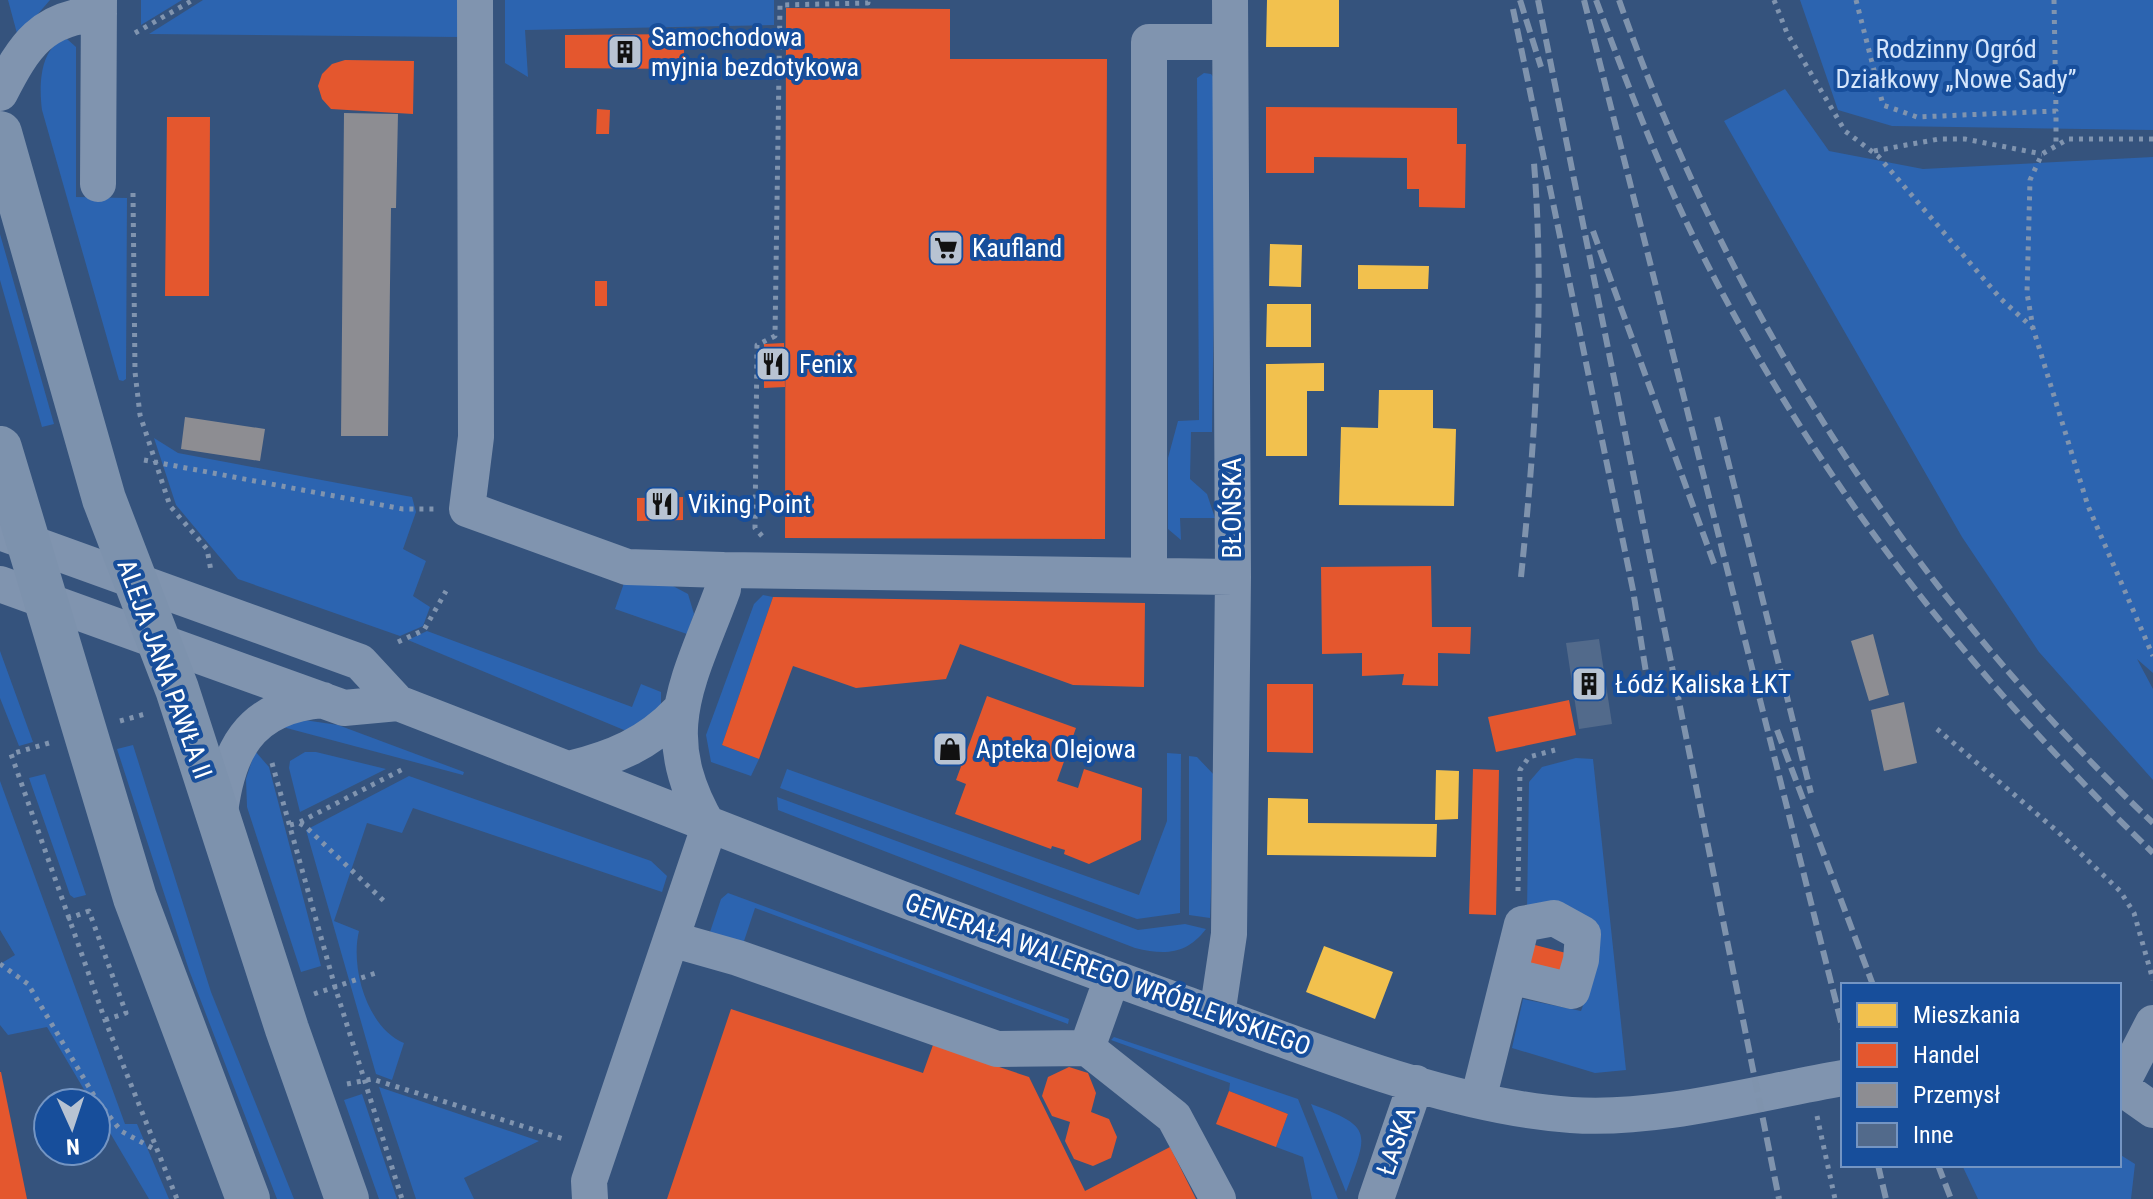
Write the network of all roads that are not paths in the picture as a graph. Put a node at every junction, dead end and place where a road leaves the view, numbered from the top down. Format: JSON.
{"nodes":[{"id":1,"x":475,"y":0,"type":"edge"},
{"id":2,"x":1230,"y":0,"type":"edge"},
{"id":3,"x":99,"y":7,"type":"edge"},
{"id":4,"x":1230,"y":42,"type":"junction"},
{"id":5,"x":0,"y":93,"type":"edge"},
{"id":6,"x":0,"y":133,"type":"edge"},
{"id":7,"x":98,"y":184,"type":"dead end"},
{"id":8,"x":0,"y":448,"type":"edge"},
{"id":9,"x":14,"y":537,"type":"edge"},
{"id":10,"x":723,"y":570,"type":"junction"},
{"id":11,"x":1149,"y":574,"type":"junction"},
{"id":12,"x":1233,"y":577,"type":"junction"},
{"id":13,"x":134,"y":581,"type":"junction"},
{"id":14,"x":0,"y":584,"type":"edge"},
{"id":15,"x":45,"y":601,"type":"junction"},
{"id":16,"x":159,"y":642,"type":"junction"},
{"id":17,"x":323,"y":700,"type":"junction"},
{"id":18,"x":398,"y":703,"type":"junction"},
{"id":19,"x":679,"y":711,"type":"junction"},
{"id":20,"x":569,"y":769,"type":"junction"},
{"id":21,"x":219,"y":823,"type":"junction"},
{"id":22,"x":709,"y":827,"type":"junction"},
{"id":23,"x":671,"y":939,"type":"junction"},
{"id":24,"x":1510,"y":976,"type":"junction"},
{"id":25,"x":1112,"y":978,"type":"junction"},
{"id":26,"x":1217,"y":1015,"type":"junction"},
{"id":27,"x":2153,"y":1023,"type":"edge"},
{"id":28,"x":1087,"y":1048,"type":"junction"},
{"id":29,"x":1826,"y":1081,"type":"edge"},
{"id":30,"x":1416,"y":1083,"type":"junction"},
{"id":31,"x":2121,"y":1085,"type":"edge"},
{"id":32,"x":2121,"y":1088,"type":"edge"},
{"id":33,"x":1478,"y":1100,"type":"junction"},
{"id":34,"x":2153,"y":1110,"type":"edge"},
{"id":35,"x":248,"y":1199,"type":"edge"},
{"id":36,"x":347,"y":1199,"type":"edge"},
{"id":37,"x":590,"y":1199,"type":"edge"},
{"id":38,"x":1218,"y":1199,"type":"edge"},
{"id":39,"x":1376,"y":1199,"type":"edge"}],
"edges":[{"from":1,"to":10,"type":"street"},
{"from":2,"to":4,"type":"street","name":"BŁOŃSKA"},
{"from":3,"to":5,"type":"street"},
{"from":3,"to":7,"type":"street"},
{"from":4,"to":11,"type":"street"},
{"from":4,"to":12,"type":"street","name":"BŁOŃSKA"},
{"from":6,"to":13,"type":"main road","name":"ALEJA JANA PAWŁA II"},
{"from":8,"to":9,"type":"main road"},
{"from":9,"to":13,"type":"street","name":"GENERAŁA WALEREGO WRÓBLEWSKIEGO"},
{"from":9,"to":15,"type":"main road"},
{"from":10,"to":11,"type":"street"},
{"from":10,"to":19,"type":"street"},
{"from":11,"to":12,"type":"street"},
{"from":12,"to":26,"type":"street","name":"BŁOŃSKA"},
{"from":13,"to":16,"type":"main road","name":"ALEJA JANA PAWŁA II"},
{"from":13,"to":18,"type":"street","name":"GENERAŁA WALEREGO WRÓBLEWSKIEGO"},
{"from":14,"to":15,"type":"street","name":"GENERAŁA WALEREGO WRÓBLEWSKIEGO"},
{"from":15,"to":16,"type":"street","name":"GENERAŁA WALEREGO WRÓBLEWSKIEGO"},
{"from":15,"to":35,"type":"main road"},
{"from":16,"to":17,"type":"street","name":"GENERAŁA WALEREGO WRÓBLEWSKIEGO"},
{"from":16,"to":21,"type":"main road","name":"ALEJA JANA PAWŁA II"},
{"from":17,"to":18,"type":"street","name":"GENERAŁA WALEREGO WRÓBLEWSKIEGO"},
{"from":17,"to":21,"type":"street"},
{"from":18,"to":20,"type":"street","name":"GENERAŁA WALEREGO WRÓBLEWSKIEGO"},
{"from":19,"to":20,"type":"street"},
{"from":19,"to":22,"type":"street"},
{"from":20,"to":22,"type":"street","name":"GENERAŁA WALEREGO WRÓBLEWSKIEGO"},
{"from":21,"to":36,"type":"main road","name":"ALEJA JANA PAWŁA II"},
{"from":22,"to":23,"type":"street"},
{"from":22,"to":25,"type":"street","name":"GENERAŁA WALEREGO WRÓBLEWSKIEGO"},
{"from":23,"to":28,"type":"street"},
{"from":23,"to":37,"type":"street"},
{"from":24,"to":24,"type":"street"},
{"from":24,"to":33,"type":"street"},
{"from":25,"to":26,"type":"street","name":"GENERAŁA WALEREGO WRÓBLEWSKIEGO"},
{"from":25,"to":28,"type":"street"},
{"from":26,"to":30,"type":"street","name":"GENERAŁA WALEREGO WRÓBLEWSKIEGO"},
{"from":27,"to":31,"type":"street"},
{"from":28,"to":38,"type":"street"},
{"from":29,"to":33,"type":"street","name":"GENERAŁA WALEREGO WRÓBLEWSKIEGO"},
{"from":30,"to":33,"type":"street","name":"GENERAŁA WALEREGO WRÓBLEWSKIEGO"},
{"from":30,"to":39,"type":"street","name":"ŁASKA"},
{"from":32,"to":34,"type":"street"}]}
